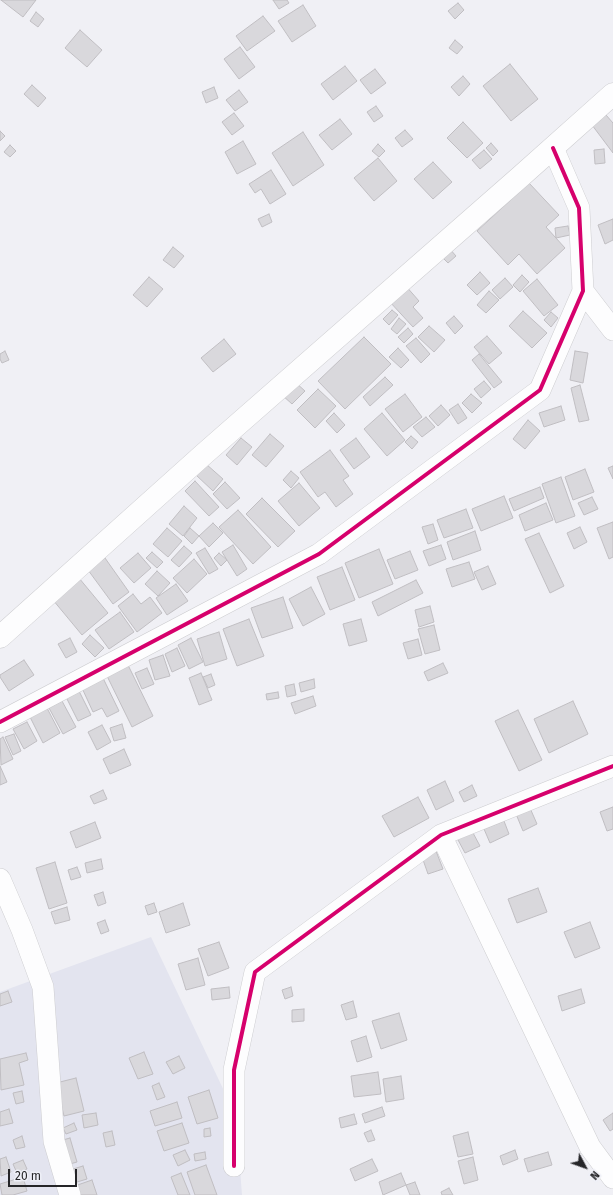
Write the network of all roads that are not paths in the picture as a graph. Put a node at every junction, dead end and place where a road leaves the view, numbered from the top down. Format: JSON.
{"nodes":[{"id":1,"x":613,"y":94,"type":"edge"},
{"id":2,"x":553,"y":148,"type":"junction"},
{"id":3,"x":583,"y":291,"type":"junction"},
{"id":4,"x":613,"y":330,"type":"edge"},
{"id":5,"x":0,"y":637,"type":"edge"},
{"id":6,"x":0,"y":722,"type":"edge"},
{"id":7,"x":613,"y":766,"type":"edge"},
{"id":8,"x":441,"y":836,"type":"junction"},
{"id":9,"x":0,"y":879,"type":"edge"},
{"id":10,"x":234,"y":1166,"type":"dead end"},
{"id":11,"x":613,"y":1178,"type":"edge"},
{"id":12,"x":70,"y":1195,"type":"edge"}],
"edges":[{"from":1,"to":2,"type":"main road"},
{"from":2,"to":3,"type":"street"},
{"from":2,"to":5,"type":"main road"},
{"from":3,"to":4,"type":"street"},
{"from":3,"to":6,"type":"street"},
{"from":7,"to":8,"type":"street"},
{"from":8,"to":10,"type":"street"},
{"from":8,"to":11,"type":"street"},
{"from":9,"to":12,"type":"street"}]}
